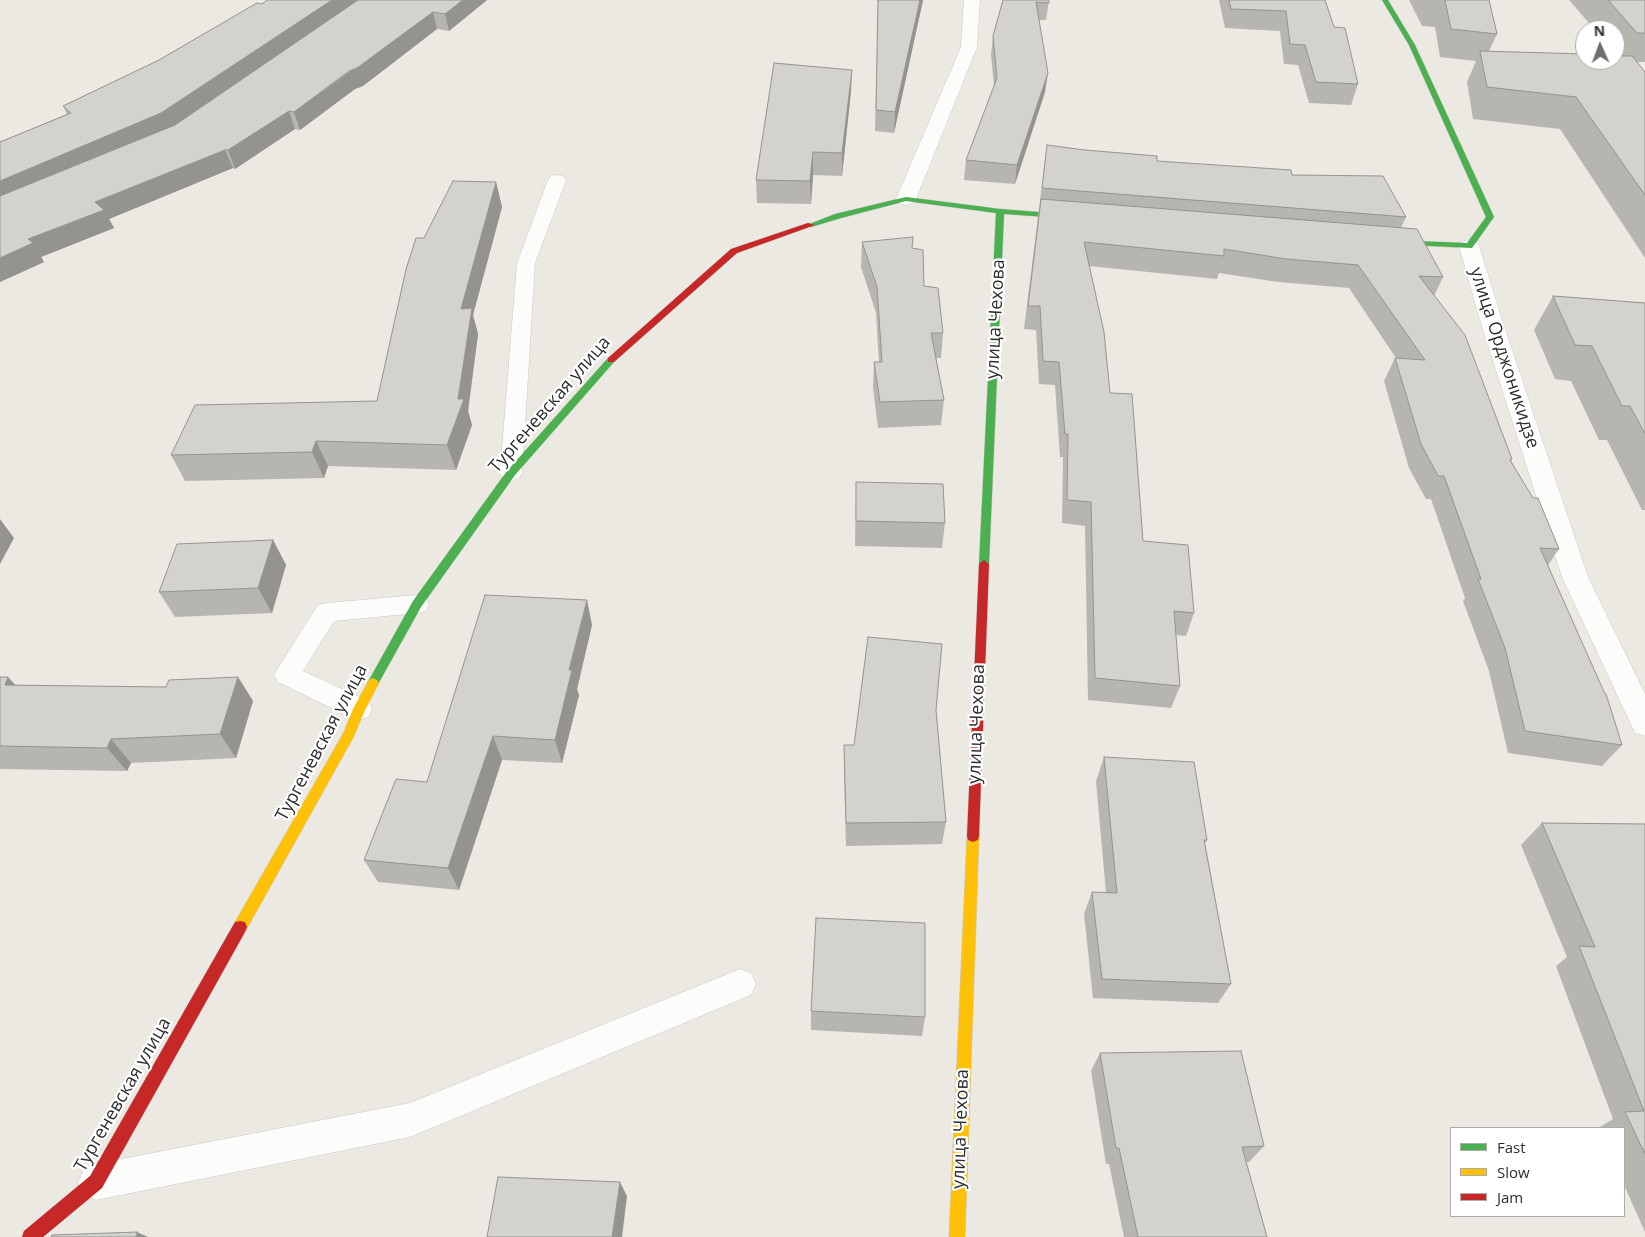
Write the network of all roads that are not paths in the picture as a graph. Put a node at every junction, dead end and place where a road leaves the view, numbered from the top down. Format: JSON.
{"nodes":[{"id":1,"x":972,"y":0,"type":"edge"},
{"id":2,"x":1385,"y":0,"type":"edge"},
{"id":3,"x":557,"y":180,"type":"dead end"},
{"id":4,"x":906,"y":200,"type":"junction"},
{"id":5,"x":1000,"y":211,"type":"junction"},
{"id":6,"x":1088,"y":218,"type":"edge"},
{"id":7,"x":1381,"y":242,"type":"edge"},
{"id":8,"x":1470,"y":246,"type":"junction"},
{"id":9,"x":511,"y":473,"type":"junction"},
{"id":10,"x":418,"y":604,"type":"junction"},
{"id":11,"x":359,"y":710,"type":"junction"},
{"id":12,"x":1645,"y":724,"type":"edge"},
{"id":13,"x":740,"y":984,"type":"dead end"},
{"id":14,"x":96,"y":1182,"type":"junction"},
{"id":15,"x":30,"y":1237,"type":"edge"},
{"id":16,"x":957,"y":1237,"type":"edge"}],
"edges":[{"from":1,"to":4,"type":"street"},
{"from":2,"to":8,"type":"street","name":"улица Орджоникидзе"},
{"from":3,"to":9,"type":"lane"},
{"from":4,"to":5,"type":"street","name":"Тургеневская улица"},
{"from":4,"to":9,"type":"street","name":"Тургеневская улица"},
{"from":5,"to":6,"type":"street","name":"Тургеневская улица"},
{"from":5,"to":16,"type":"street","name":"улица Чехова"},
{"from":7,"to":8,"type":"street"},
{"from":8,"to":12,"type":"street","name":"улица Орджоникидзе"},
{"from":9,"to":10,"type":"street","name":"Тургеневская улица"},
{"from":10,"to":11,"type":"street","name":"Тургеневская улица"},
{"from":10,"to":11,"type":"lane"},
{"from":11,"to":14,"type":"street","name":"Тургеневская улица"},
{"from":13,"to":14,"type":"lane"},
{"from":14,"to":15,"type":"street","name":"Тургеневская улица"}]}
